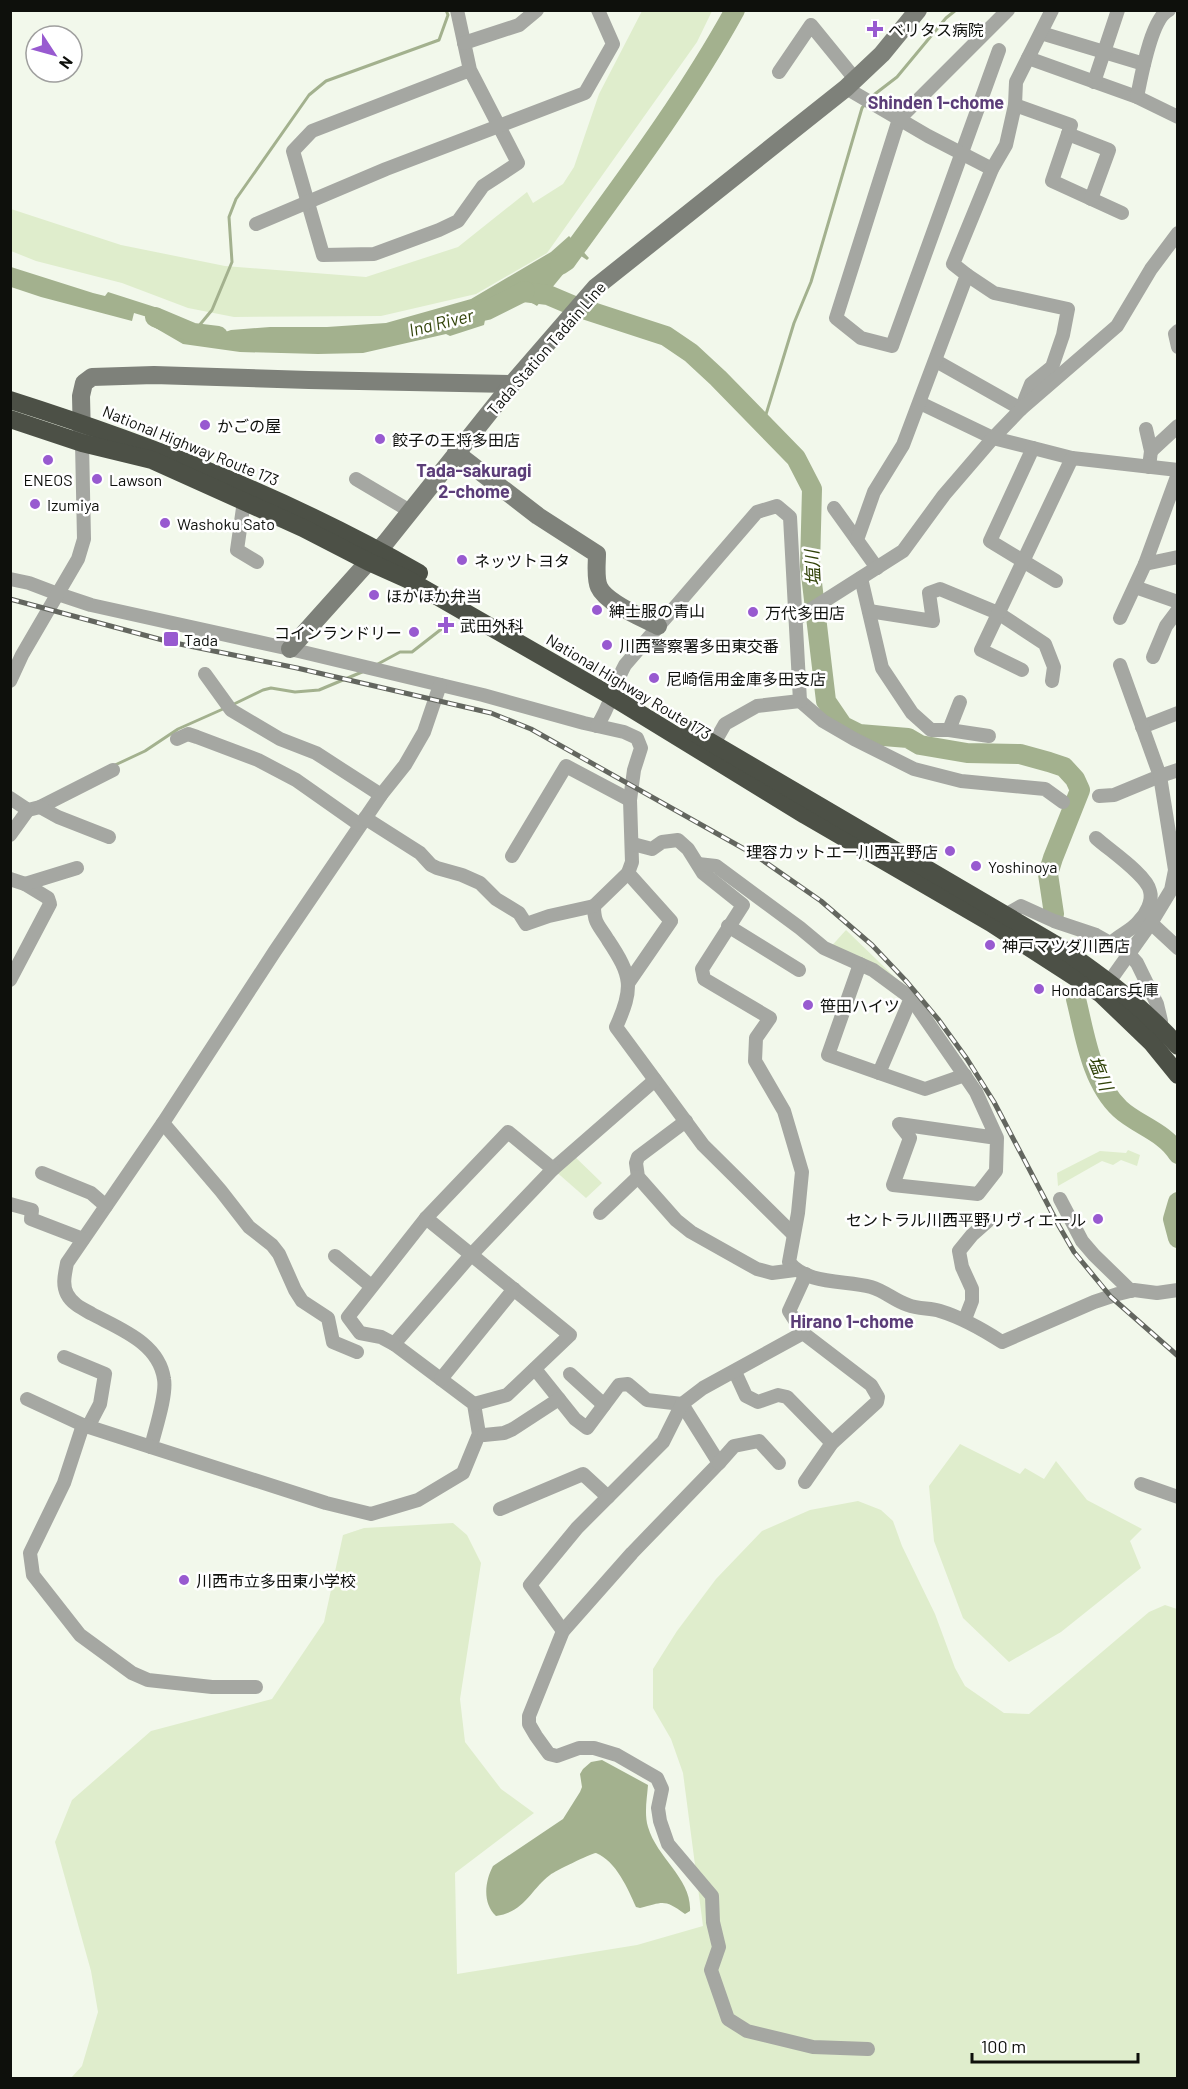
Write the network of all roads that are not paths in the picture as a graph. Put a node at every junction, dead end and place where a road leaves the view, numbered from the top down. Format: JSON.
{"nodes":[{"id":1,"x":457,"y":10,"type":"edge"},
{"id":2,"x":537,"y":10,"type":"edge"},
{"id":3,"x":598,"y":10,"type":"edge"},
{"id":4,"x":918,"y":10,"type":"edge"},
{"id":5,"x":1008,"y":10,"type":"edge"},
{"id":6,"x":1052,"y":10,"type":"edge"},
{"id":7,"x":1118,"y":10,"type":"edge"},
{"id":8,"x":1170,"y":10,"type":"edge"},
{"id":9,"x":1178,"y":12,"type":"edge"},
{"id":10,"x":1041,"y":33,"type":"junction"},
{"id":11,"x":464,"y":44,"type":"junction"},
{"id":12,"x":999,"y":50,"type":"dead end"},
{"id":13,"x":1104,"y":52,"type":"junction"},
{"id":14,"x":1028,"y":58,"type":"junction"},
{"id":15,"x":1144,"y":64,"type":"junction"},
{"id":16,"x":470,"y":70,"type":"junction"},
{"id":17,"x":779,"y":72,"type":"dead end"},
{"id":18,"x":1094,"y":81,"type":"junction"},
{"id":19,"x":850,"y":84,"type":"junction"},
{"id":20,"x":1137,"y":97,"type":"junction"},
{"id":21,"x":1015,"y":105,"type":"junction"},
{"id":22,"x":1178,"y":117,"type":"edge"},
{"id":23,"x":899,"y":119,"type":"junction"},
{"id":24,"x":498,"y":126,"type":"junction"},
{"id":25,"x":1068,"y":134,"type":"junction"},
{"id":26,"x":962,"y":153,"type":"junction"},
{"id":27,"x":992,"y":169,"type":"junction"},
{"id":28,"x":1091,"y":199,"type":"junction"},
{"id":29,"x":308,"y":202,"type":"junction"},
{"id":30,"x":1122,"y":213,"type":"dead end"},
{"id":31,"x":256,"y":224,"type":"dead end"},
{"id":32,"x":1178,"y":233,"type":"edge"},
{"id":33,"x":968,"y":275,"type":"junction"},
{"id":34,"x":1178,"y":331,"type":"edge"},
{"id":35,"x":1178,"y":347,"type":"edge"},
{"id":36,"x":936,"y":361,"type":"junction"},
{"id":37,"x":512,"y":384,"type":"junction"},
{"id":38,"x":10,"y":400,"type":"edge"},
{"id":39,"x":920,"y":403,"type":"junction"},
{"id":40,"x":1021,"y":409,"type":"junction"},
{"id":41,"x":10,"y":419,"type":"edge"},
{"id":42,"x":82,"y":423,"type":"junction"},
{"id":43,"x":1178,"y":426,"type":"edge"},
{"id":44,"x":1146,"y":429,"type":"dead end"},
{"id":45,"x":993,"y":438,"type":"junction"},
{"id":46,"x":82,"y":442,"type":"junction"},
{"id":47,"x":1033,"y":448,"type":"junction"},
{"id":48,"x":1151,"y":451,"type":"junction"},
{"id":49,"x":456,"y":453,"type":"junction"},
{"id":50,"x":1072,"y":458,"type":"junction"},
{"id":51,"x":1149,"y":467,"type":"junction"},
{"id":52,"x":1178,"y":472,"type":"edge"},
{"id":53,"x":356,"y":479,"type":"dead end"},
{"id":54,"x":244,"y":501,"type":"junction"},
{"id":55,"x":834,"y":508,"type":"dead end"},
{"id":56,"x":410,"y":511,"type":"junction"},
{"id":57,"x":857,"y":540,"type":"junction"},
{"id":58,"x":374,"y":556,"type":"junction"},
{"id":59,"x":1178,"y":557,"type":"edge"},
{"id":60,"x":1023,"y":561,"type":"junction"},
{"id":61,"x":257,"y":562,"type":"dead end"},
{"id":62,"x":1144,"y":564,"type":"junction"},
{"id":63,"x":877,"y":568,"type":"junction"},
{"id":64,"x":861,"y":578,"type":"junction"},
{"id":65,"x":10,"y":579,"type":"edge"},
{"id":66,"x":1056,"y":581,"type":"dead end"},
{"id":67,"x":1135,"y":587,"type":"junction"},
{"id":68,"x":58,"y":594,"type":"junction"},
{"id":69,"x":1178,"y":602,"type":"edge"},
{"id":70,"x":1178,"y":610,"type":"edge"},
{"id":71,"x":869,"y":611,"type":"junction"},
{"id":72,"x":998,"y":613,"type":"junction"},
{"id":73,"x":1120,"y":618,"type":"dead end"},
{"id":74,"x":796,"y":619,"type":"junction"},
{"id":75,"x":658,"y":626,"type":"junction"},
{"id":76,"x":290,"y":649,"type":"junction"},
{"id":77,"x":1153,"y":657,"type":"dead end"},
{"id":78,"x":1120,"y":665,"type":"dead end"},
{"id":79,"x":1022,"y":670,"type":"dead end"},
{"id":80,"x":10,"y":681,"type":"edge"},
{"id":81,"x":1052,"y":681,"type":"dead end"},
{"id":82,"x":206,"y":682,"type":"dead end"},
{"id":83,"x":440,"y":685,"type":"junction"},
{"id":84,"x":613,"y":692,"type":"junction"},
{"id":85,"x":800,"y":701,"type":"junction"},
{"id":86,"x":960,"y":702,"type":"dead end"},
{"id":87,"x":1178,"y":713,"type":"edge"},
{"id":88,"x":597,"y":726,"type":"junction"},
{"id":89,"x":1142,"y":727,"type":"junction"},
{"id":90,"x":949,"y":730,"type":"junction"},
{"id":91,"x":989,"y":736,"type":"dead end"},
{"id":92,"x":177,"y":739,"type":"dead end"},
{"id":93,"x":710,"y":749,"type":"junction"},
{"id":94,"x":113,"y":770,"type":"dead end"},
{"id":95,"x":1178,"y":770,"type":"edge"},
{"id":96,"x":1160,"y":776,"type":"junction"},
{"id":97,"x":381,"y":795,"type":"junction"},
{"id":98,"x":1100,"y":796,"type":"dead end"},
{"id":99,"x":10,"y":798,"type":"edge"},
{"id":100,"x":630,"y":800,"type":"junction"},
{"id":101,"x":1064,"y":802,"type":"dead end"},
{"id":102,"x":34,"y":809,"type":"junction"},
{"id":103,"x":363,"y":822,"type":"junction"},
{"id":104,"x":10,"y":835,"type":"edge"},
{"id":105,"x":109,"y":837,"type":"dead end"},
{"id":106,"x":1096,"y":838,"type":"dead end"},
{"id":107,"x":633,"y":844,"type":"junction"},
{"id":108,"x":512,"y":856,"type":"dead end"},
{"id":109,"x":698,"y":864,"type":"junction"},
{"id":110,"x":77,"y":868,"type":"dead end"},
{"id":111,"x":628,"y":873,"type":"junction"},
{"id":112,"x":10,"y":879,"type":"edge"},
{"id":113,"x":25,"y":884,"type":"junction"},
{"id":114,"x":594,"y":906,"type":"junction"},
{"id":115,"x":998,"y":919,"type":"junction"},
{"id":116,"x":1151,"y":923,"type":"junction"},
{"id":117,"x":728,"y":926,"type":"junction"},
{"id":118,"x":1110,"y":944,"type":"junction"},
{"id":119,"x":1178,"y":948,"type":"edge"},
{"id":120,"x":1128,"y":953,"type":"junction"},
{"id":121,"x":860,"y":964,"type":"junction"},
{"id":122,"x":798,"y":970,"type":"dead end"},
{"id":123,"x":10,"y":980,"type":"edge"},
{"id":124,"x":629,"y":982,"type":"junction"},
{"id":125,"x":1105,"y":987,"type":"junction"},
{"id":126,"x":910,"y":998,"type":"junction"},
{"id":127,"x":1159,"y":1025,"type":"junction"},
{"id":128,"x":1152,"y":1043,"type":"junction"},
{"id":129,"x":1178,"y":1046,"type":"edge"},
{"id":130,"x":879,"y":1073,"type":"junction"},
{"id":131,"x":965,"y":1075,"type":"junction"},
{"id":132,"x":1178,"y":1075,"type":"edge"},
{"id":133,"x":655,"y":1080,"type":"junction"},
{"id":134,"x":686,"y":1121,"type":"junction"},
{"id":135,"x":163,"y":1124,"type":"junction"},
{"id":136,"x":997,"y":1138,"type":"junction"},
{"id":137,"x":553,"y":1169,"type":"junction"},
{"id":138,"x":42,"y":1173,"type":"dead end"},
{"id":139,"x":638,"y":1177,"type":"junction"},
{"id":140,"x":1060,"y":1199,"type":"dead end"},
{"id":141,"x":10,"y":1204,"type":"edge"},
{"id":142,"x":106,"y":1206,"type":"junction"},
{"id":143,"x":600,"y":1213,"type":"dead end"},
{"id":144,"x":426,"y":1218,"type":"junction"},
{"id":145,"x":989,"y":1220,"type":"dead end"},
{"id":146,"x":793,"y":1234,"type":"junction"},
{"id":147,"x":83,"y":1239,"type":"junction"},
{"id":148,"x":471,"y":1255,"type":"junction"},
{"id":149,"x":335,"y":1256,"type":"dead end"},
{"id":150,"x":800,"y":1272,"type":"junction"},
{"id":151,"x":371,"y":1286,"type":"junction"},
{"id":152,"x":514,"y":1289,"type":"junction"},
{"id":153,"x":1178,"y":1290,"type":"edge"},
{"id":154,"x":1131,"y":1291,"type":"junction"},
{"id":155,"x":965,"y":1319,"type":"junction"},
{"id":156,"x":803,"y":1333,"type":"junction"},
{"id":157,"x":394,"y":1344,"type":"junction"},
{"id":158,"x":357,"y":1352,"type":"dead end"},
{"id":159,"x":64,"y":1357,"type":"dead end"},
{"id":160,"x":535,"y":1369,"type":"junction"},
{"id":161,"x":735,"y":1372,"type":"junction"},
{"id":162,"x":570,"y":1374,"type":"dead end"},
{"id":163,"x":441,"y":1379,"type":"junction"},
{"id":164,"x":27,"y":1399,"type":"dead end"},
{"id":165,"x":559,"y":1399,"type":"junction"},
{"id":166,"x":474,"y":1404,"type":"junction"},
{"id":167,"x":682,"y":1404,"type":"junction"},
{"id":168,"x":604,"y":1405,"type":"junction"},
{"id":169,"x":86,"y":1426,"type":"junction"},
{"id":170,"x":484,"y":1435,"type":"dead end"},
{"id":171,"x":832,"y":1443,"type":"junction"},
{"id":172,"x":151,"y":1447,"type":"junction"},
{"id":173,"x":719,"y":1463,"type":"junction"},
{"id":174,"x":779,"y":1463,"type":"dead end"},
{"id":175,"x":805,"y":1482,"type":"dead end"},
{"id":176,"x":1141,"y":1484,"type":"dead end"},
{"id":177,"x":608,"y":1497,"type":"junction"},
{"id":178,"x":1178,"y":1497,"type":"edge"},
{"id":179,"x":500,"y":1509,"type":"dead end"},
{"id":180,"x":563,"y":1631,"type":"junction"},
{"id":181,"x":256,"y":1687,"type":"dead end"},
{"id":182,"x":868,"y":2049,"type":"dead end"}],
"edges":[{"from":1,"to":11,"type":"street"},
{"from":2,"to":11,"type":"street"},
{"from":3,"to":24,"type":"street"},
{"from":4,"to":19,"type":"main road","name":"Tada Station Tadain Line"},
{"from":5,"to":23,"type":"street"},
{"from":6,"to":10,"type":"street"},
{"from":7,"to":13,"type":"street"},
{"from":8,"to":9,"type":"street"},
{"from":8,"to":15,"type":"street"},
{"from":10,"to":13,"type":"street"},
{"from":10,"to":14,"type":"street"},
{"from":11,"to":16,"type":"street"},
{"from":12,"to":26,"type":"street"},
{"from":13,"to":15,"type":"street"},
{"from":13,"to":18,"type":"street"},
{"from":14,"to":18,"type":"street"},
{"from":14,"to":21,"type":"street"},
{"from":15,"to":20,"type":"street"},
{"from":16,"to":24,"type":"street"},
{"from":16,"to":29,"type":"street"},
{"from":17,"to":19,"type":"street"},
{"from":18,"to":20,"type":"street"},
{"from":19,"to":23,"type":"street"},
{"from":19,"to":37,"type":"main road","name":"Tada Station Tadain Line"},
{"from":20,"to":22,"type":"street"},
{"from":21,"to":25,"type":"street"},
{"from":21,"to":27,"type":"street"},
{"from":23,"to":26,"type":"street"},
{"from":23,"to":26,"type":"street"},
{"from":24,"to":29,"type":"street"},
{"from":24,"to":29,"type":"street"},
{"from":25,"to":28,"type":"street"},
{"from":25,"to":28,"type":"street"},
{"from":26,"to":27,"type":"street"},
{"from":27,"to":33,"type":"street"},
{"from":28,"to":30,"type":"street"},
{"from":29,"to":31,"type":"street"},
{"from":32,"to":40,"type":"street"},
{"from":33,"to":36,"type":"street"},
{"from":33,"to":40,"type":"street"},
{"from":34,"to":35,"type":"street"},
{"from":36,"to":39,"type":"street"},
{"from":36,"to":40,"type":"street"},
{"from":37,"to":42,"type":"main road"},
{"from":37,"to":49,"type":"main road","name":"Tada Station Tadain Line"},
{"from":38,"to":42,"type":"highway","name":"National Highway Route 173"},
{"from":39,"to":45,"type":"street"},
{"from":39,"to":57,"type":"street"},
{"from":40,"to":45,"type":"street"},
{"from":41,"to":46,"type":"highway","name":"National Highway Route 173"},
{"from":42,"to":46,"type":"main road"},
{"from":42,"to":58,"type":"highway","name":"National Highway Route 173"},
{"from":43,"to":48,"type":"street"},
{"from":44,"to":48,"type":"street"},
{"from":45,"to":47,"type":"street"},
{"from":45,"to":63,"type":"street"},
{"from":46,"to":54,"type":"highway","name":"National Highway Route 173"},
{"from":46,"to":68,"type":"street"},
{"from":47,"to":50,"type":"street"},
{"from":47,"to":60,"type":"street"},
{"from":48,"to":51,"type":"street"},
{"from":49,"to":56,"type":"main road","name":"Tada Station Tadain Line"},
{"from":49,"to":75,"type":"main road"},
{"from":50,"to":51,"type":"street"},
{"from":50,"to":60,"type":"street"},
{"from":51,"to":52,"type":"street"},
{"from":52,"to":62,"type":"street"},
{"from":53,"to":56,"type":"street"},
{"from":54,"to":58,"type":"highway","name":"National Highway Route 173"},
{"from":54,"to":61,"type":"street"},
{"from":55,"to":57,"type":"street"},
{"from":56,"to":58,"type":"main road","name":"Tada Station Tadain Line"},
{"from":57,"to":63,"type":"street"},
{"from":58,"to":76,"type":"main road","name":"Tada Station Tadain Line"},
{"from":58,"to":84,"type":"highway","name":"National Highway Route 173"},
{"from":59,"to":62,"type":"street"},
{"from":60,"to":66,"type":"street"},
{"from":60,"to":72,"type":"street"},
{"from":62,"to":67,"type":"street"},
{"from":63,"to":64,"type":"street"},
{"from":64,"to":71,"type":"street"},
{"from":64,"to":74,"type":"street"},
{"from":65,"to":68,"type":"street"},
{"from":67,"to":69,"type":"street"},
{"from":67,"to":73,"type":"street"},
{"from":68,"to":76,"type":"street"},
{"from":68,"to":80,"type":"street"},
{"from":70,"to":77,"type":"street"},
{"from":71,"to":72,"type":"street"},
{"from":71,"to":90,"type":"street"},
{"from":72,"to":79,"type":"street"},
{"from":72,"to":81,"type":"street"},
{"from":74,"to":75,"type":"street"},
{"from":74,"to":85,"type":"street"},
{"from":75,"to":84,"type":"street"},
{"from":76,"to":83,"type":"street"},
{"from":78,"to":89,"type":"street"},
{"from":82,"to":97,"type":"street"},
{"from":83,"to":88,"type":"street"},
{"from":83,"to":97,"type":"street"},
{"from":84,"to":88,"type":"street"},
{"from":84,"to":93,"type":"highway","name":"National Highway Route 173"},
{"from":85,"to":93,"type":"street"},
{"from":85,"to":101,"type":"street"},
{"from":86,"to":90,"type":"street"},
{"from":87,"to":89,"type":"street"},
{"from":88,"to":100,"type":"street"},
{"from":89,"to":96,"type":"street"},
{"from":90,"to":91,"type":"street"},
{"from":92,"to":103,"type":"street"},
{"from":93,"to":115,"type":"highway","name":"National Highway Route 173"},
{"from":94,"to":102,"type":"street"},
{"from":95,"to":96,"type":"street"},
{"from":96,"to":98,"type":"street"},
{"from":96,"to":116,"type":"street"},
{"from":97,"to":103,"type":"street"},
{"from":99,"to":102,"type":"street"},
{"from":100,"to":107,"type":"street"},
{"from":100,"to":108,"type":"street"},
{"from":102,"to":104,"type":"street"},
{"from":102,"to":105,"type":"street"},
{"from":103,"to":114,"type":"street"},
{"from":103,"to":135,"type":"street"},
{"from":106,"to":118,"type":"street"},
{"from":107,"to":109,"type":"street"},
{"from":107,"to":111,"type":"street"},
{"from":109,"to":117,"type":"street"},
{"from":109,"to":121,"type":"street"},
{"from":110,"to":113,"type":"street"},
{"from":111,"to":114,"type":"street"},
{"from":111,"to":124,"type":"street"},
{"from":112,"to":113,"type":"street"},
{"from":113,"to":123,"type":"street"},
{"from":114,"to":124,"type":"street"},
{"from":115,"to":118,"type":"street"},
{"from":115,"to":125,"type":"highway","name":"National Highway Route 173"},
{"from":116,"to":119,"type":"street"},
{"from":116,"to":120,"type":"street"},
{"from":117,"to":122,"type":"street"},
{"from":117,"to":146,"type":"street"},
{"from":118,"to":120,"type":"street"},
{"from":120,"to":125,"type":"street"},
{"from":120,"to":127,"type":"street"},
{"from":121,"to":126,"type":"street"},
{"from":121,"to":130,"type":"street"},
{"from":124,"to":133,"type":"street"},
{"from":125,"to":127,"type":"highway","name":"National Highway Route 173"},
{"from":125,"to":128,"type":"highway","name":"National Highway Route 173"},
{"from":126,"to":130,"type":"street"},
{"from":126,"to":131,"type":"street"},
{"from":127,"to":128,"type":"street"},
{"from":127,"to":129,"type":"highway","name":"National Highway Route 173"},
{"from":128,"to":132,"type":"highway","name":"National Highway Route 173"},
{"from":130,"to":131,"type":"street"},
{"from":131,"to":136,"type":"street"},
{"from":133,"to":134,"type":"street"},
{"from":133,"to":137,"type":"street"},
{"from":134,"to":139,"type":"street"},
{"from":134,"to":146,"type":"street"},
{"from":135,"to":142,"type":"street"},
{"from":135,"to":158,"type":"street"},
{"from":136,"to":136,"type":"street"},
{"from":137,"to":144,"type":"street"},
{"from":137,"to":148,"type":"street"},
{"from":138,"to":142,"type":"street"},
{"from":139,"to":143,"type":"street"},
{"from":139,"to":150,"type":"street"},
{"from":140,"to":154,"type":"street"},
{"from":141,"to":147,"type":"street"},
{"from":142,"to":147,"type":"street"},
{"from":144,"to":148,"type":"street"},
{"from":144,"to":151,"type":"street"},
{"from":145,"to":155,"type":"street"},
{"from":146,"to":150,"type":"street"},
{"from":147,"to":172,"type":"street"},
{"from":148,"to":152,"type":"street"},
{"from":148,"to":157,"type":"street"},
{"from":149,"to":151,"type":"street"},
{"from":150,"to":155,"type":"street"},
{"from":150,"to":156,"type":"street"},
{"from":151,"to":157,"type":"street"},
{"from":152,"to":160,"type":"street"},
{"from":152,"to":163,"type":"street"},
{"from":153,"to":154,"type":"street"},
{"from":154,"to":155,"type":"street"},
{"from":156,"to":161,"type":"street"},
{"from":156,"to":171,"type":"street"},
{"from":157,"to":163,"type":"street"},
{"from":159,"to":169,"type":"street"},
{"from":160,"to":165,"type":"street"},
{"from":160,"to":166,"type":"street"},
{"from":161,"to":167,"type":"street"},
{"from":161,"to":171,"type":"street"},
{"from":162,"to":168,"type":"street"},
{"from":163,"to":166,"type":"street"},
{"from":164,"to":169,"type":"street"},
{"from":165,"to":168,"type":"street"},
{"from":165,"to":170,"type":"street"},
{"from":166,"to":172,"type":"street"},
{"from":167,"to":168,"type":"street"},
{"from":167,"to":173,"type":"street"},
{"from":167,"to":177,"type":"street"},
{"from":169,"to":172,"type":"street"},
{"from":169,"to":181,"type":"street"},
{"from":171,"to":175,"type":"street"},
{"from":173,"to":174,"type":"street"},
{"from":173,"to":180,"type":"street"},
{"from":176,"to":178,"type":"street"},
{"from":177,"to":179,"type":"street"},
{"from":177,"to":180,"type":"street"},
{"from":180,"to":182,"type":"street"}]}
